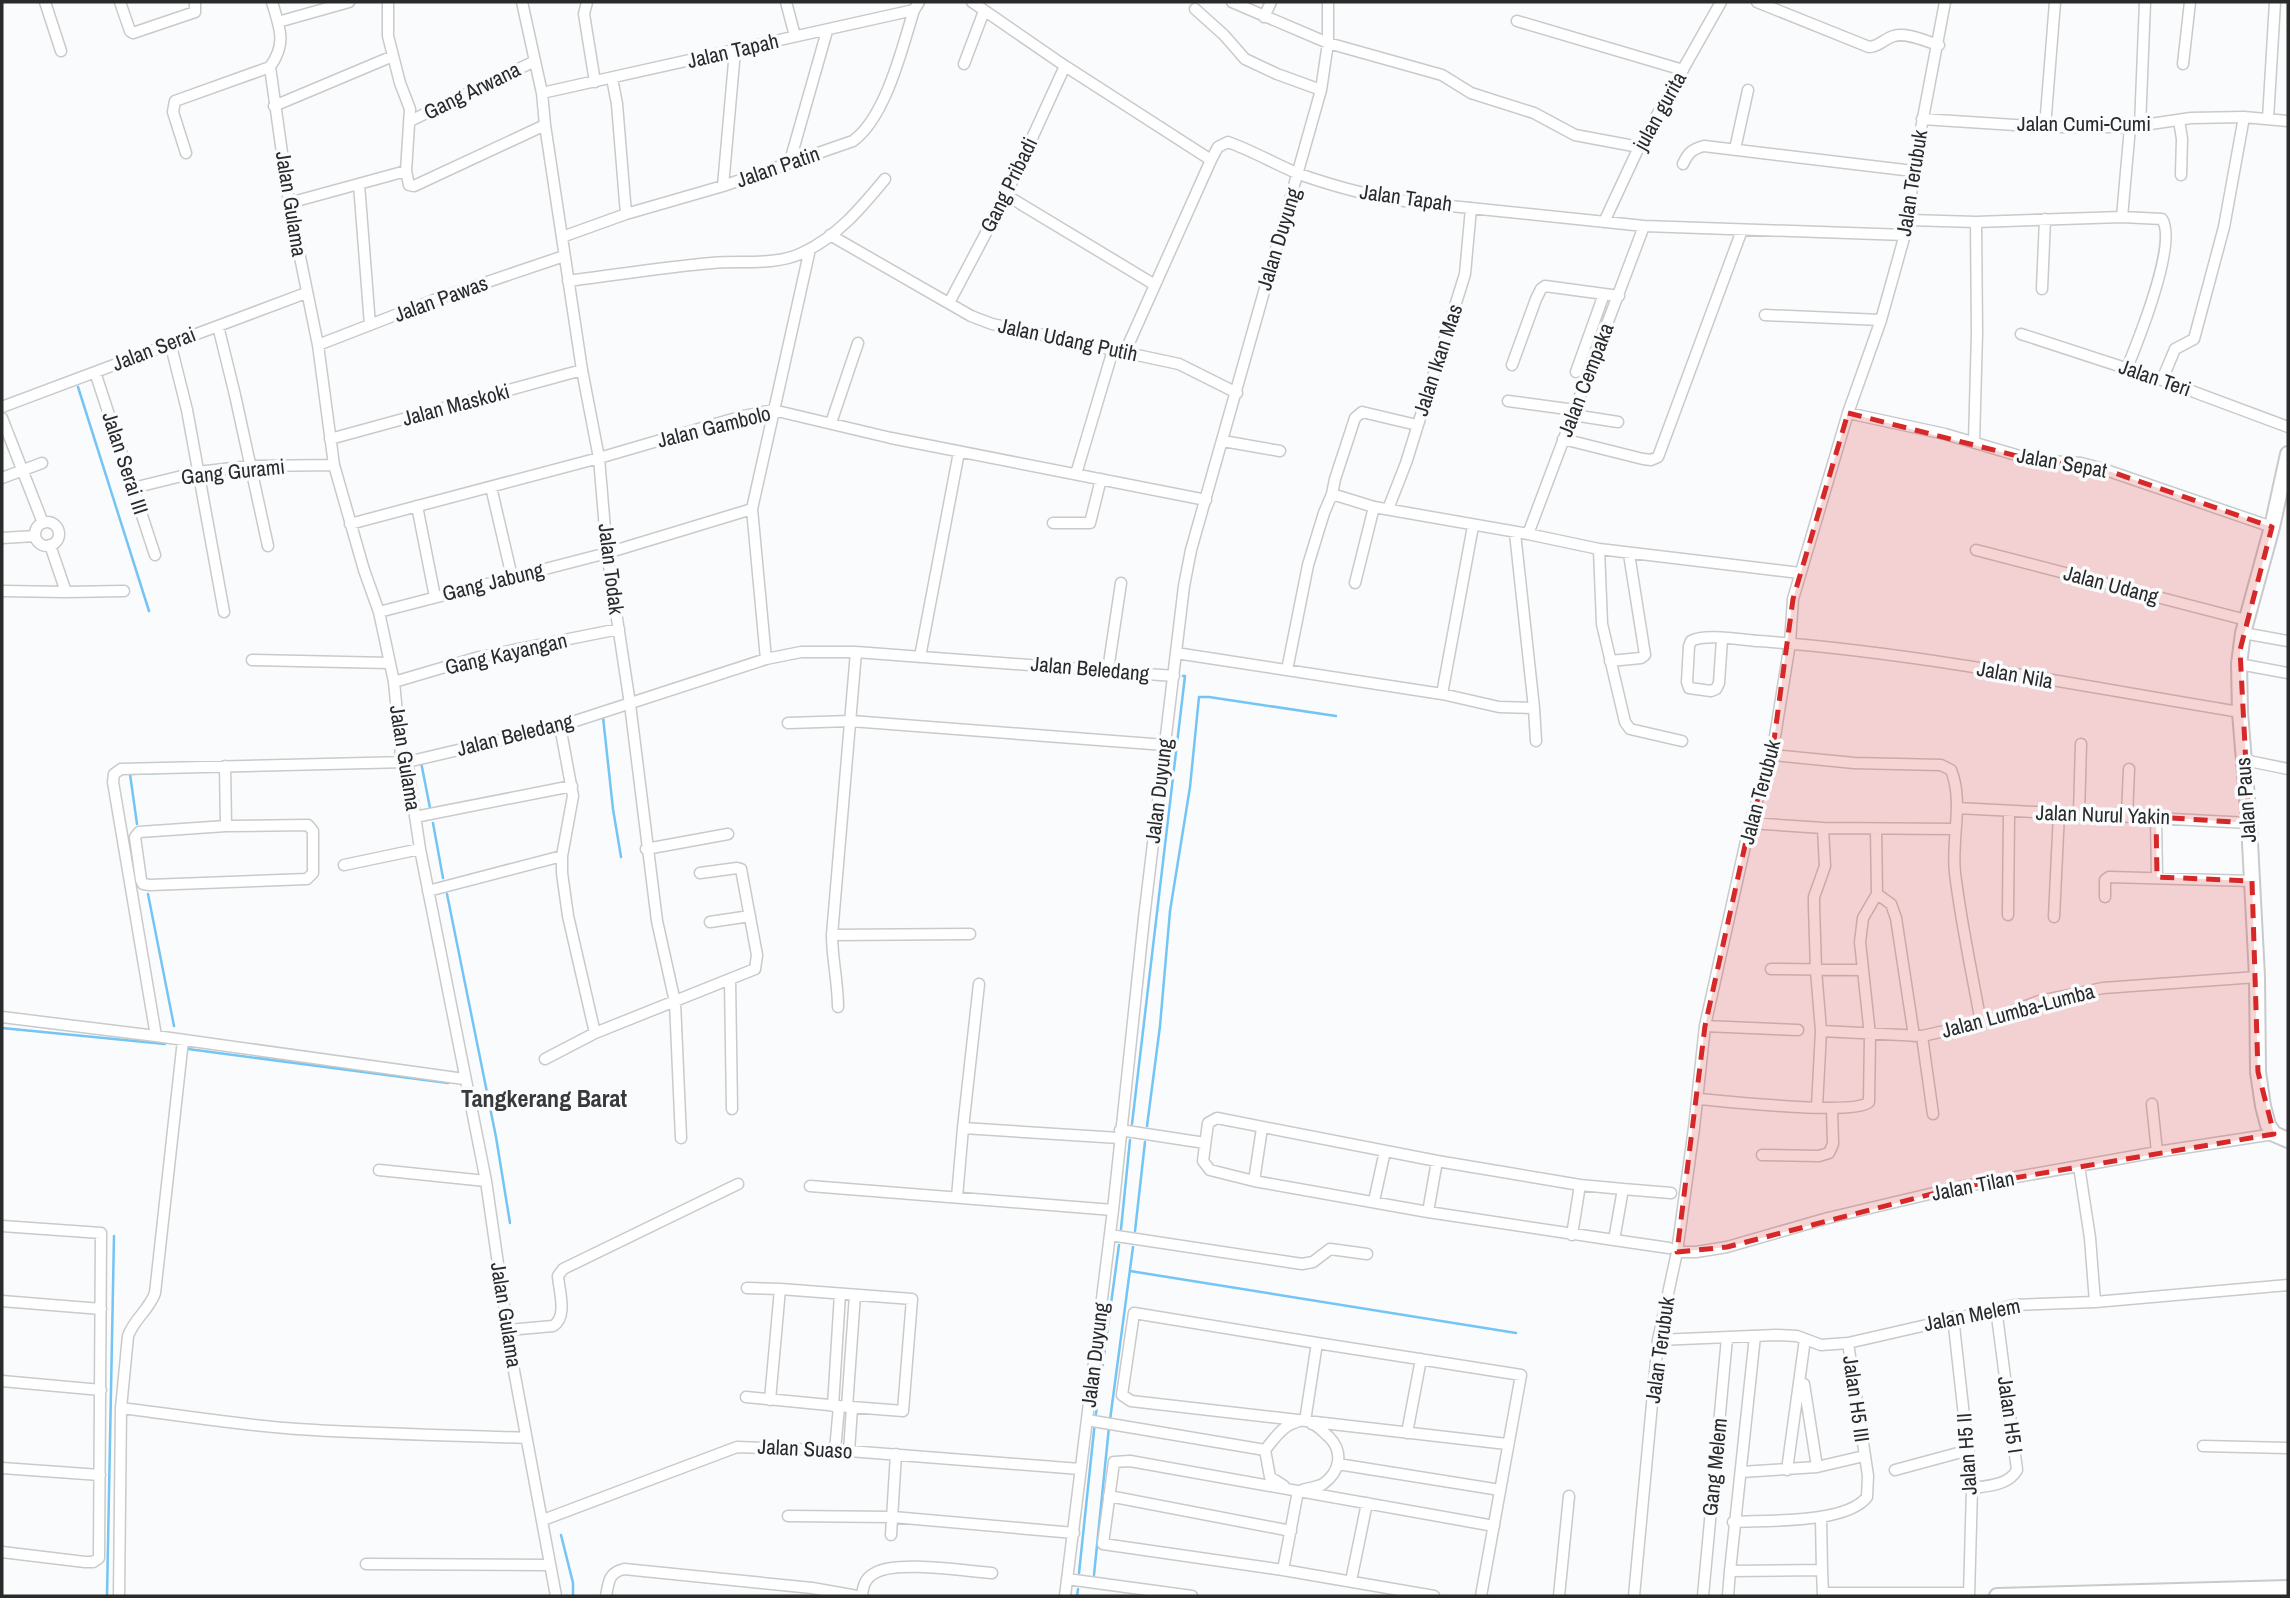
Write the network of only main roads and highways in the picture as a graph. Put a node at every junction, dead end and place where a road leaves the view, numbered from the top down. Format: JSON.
{"nodes":[{"id":1,"x":2288,"y":454,"type":"edge"},
{"id":2,"x":2288,"y":1140,"type":"edge"},
{"id":3,"x":2288,"y":1588,"type":"edge"},
{"id":4,"x":2221,"y":1594,"type":"edge"},
{"id":5,"x":2119,"y":1595,"type":"edge"},
{"id":6,"x":1997,"y":1596,"type":"edge"}],
"edges":[{"from":1,"to":2,"type":"main road","name":"Jalan Paus"},
{"from":3,"to":4,"type":"main road"},
{"from":4,"to":5,"type":"main road"},
{"from":5,"to":6,"type":"main road"}]}
